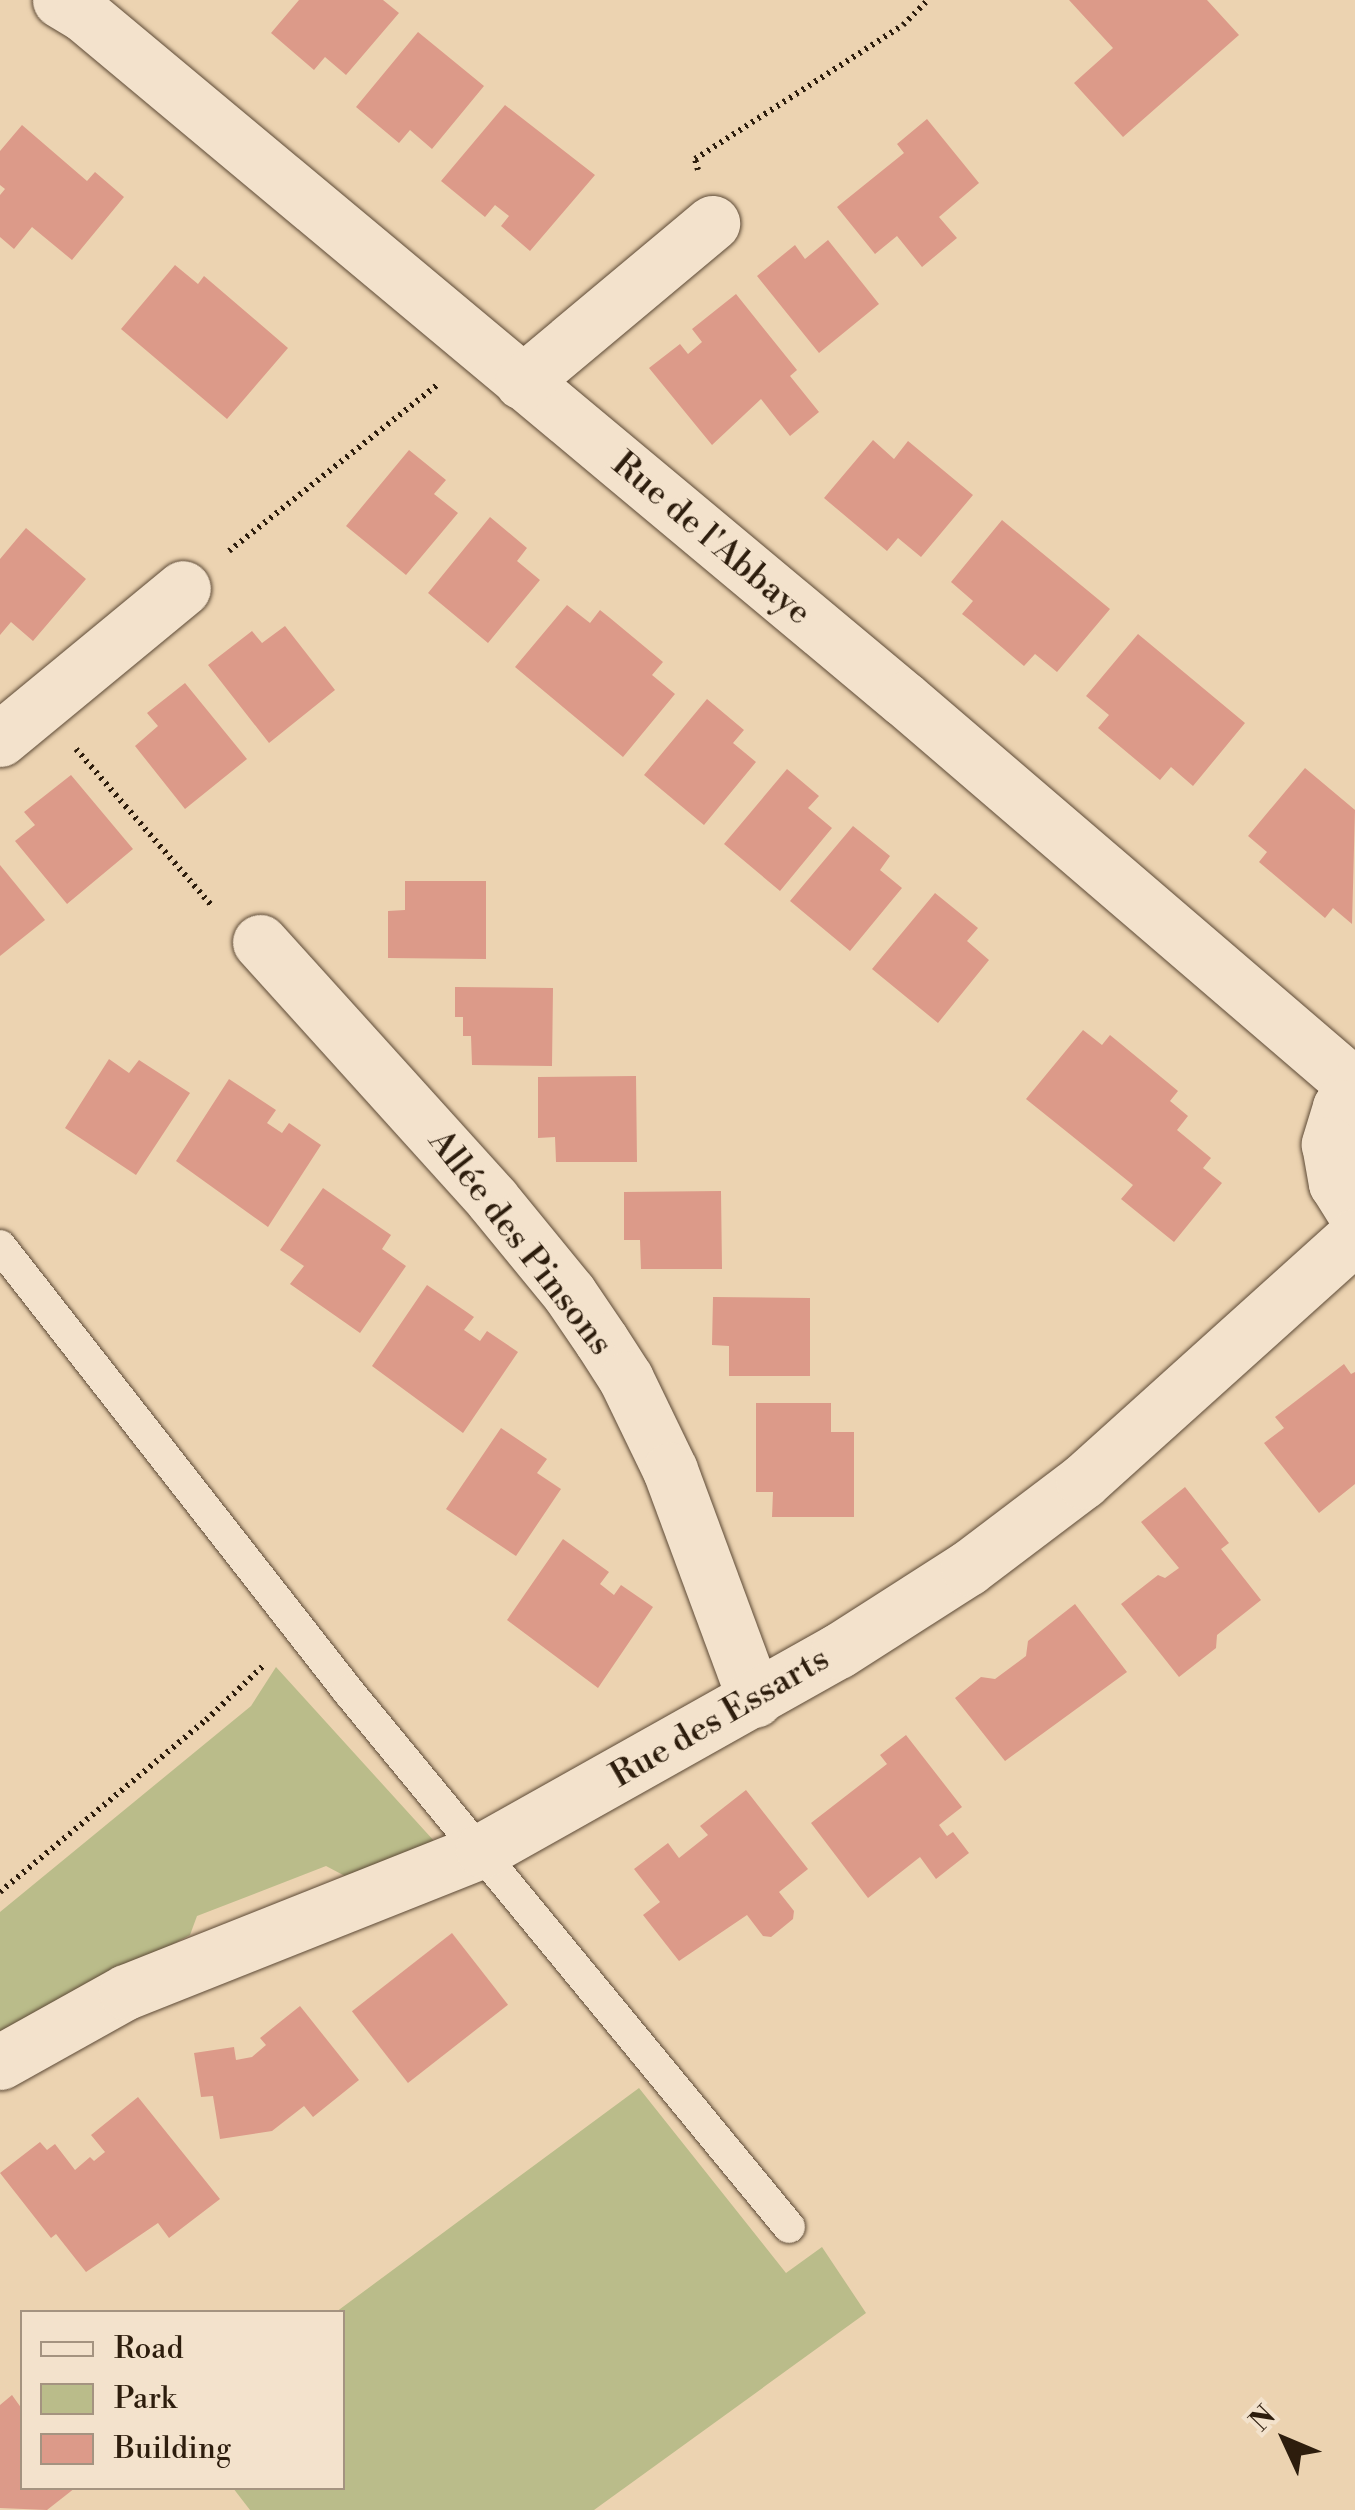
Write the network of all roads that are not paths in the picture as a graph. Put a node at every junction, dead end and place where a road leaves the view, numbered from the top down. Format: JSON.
{"nodes":[{"id":1,"x":60,"y":0,"type":"edge"},
{"id":2,"x":712,"y":223,"type":"road end"},
{"id":3,"x":502,"y":365,"type":"junction"},
{"id":4,"x":183,"y":588,"type":"road end"},
{"id":5,"x":20,"y":723,"type":"edge"},
{"id":6,"x":260,"y":942,"type":"road end"},
{"id":7,"x":1355,"y":1086,"type":"edge"},
{"id":8,"x":1355,"y":1213,"type":"edge"},
{"id":9,"x":1355,"y":1236,"type":"edge"},
{"id":10,"x":0,"y":1246,"type":"edge"},
{"id":11,"x":755,"y":1700,"type":"junction"},
{"id":12,"x":484,"y":1850,"type":"junction"},
{"id":13,"x":0,"y":2062,"type":"edge"},
{"id":14,"x":789,"y":2227,"type":"dead end"}],
"edges":[{"from":1,"to":3,"type":"street","name":"Rue de l'Abbaye"},
{"from":2,"to":3,"type":"street"},
{"from":3,"to":7,"type":"street","name":"Rue de l'Abbaye"},
{"from":4,"to":5,"type":"street"},
{"from":6,"to":11,"type":"street","name":"Allée des Pinsons"},
{"from":7,"to":8,"type":"street"},
{"from":9,"to":11,"type":"street","name":"Rue des Essarts"},
{"from":10,"to":12,"type":"lane"},
{"from":11,"to":12,"type":"street","name":"Rue des Essarts"},
{"from":12,"to":13,"type":"street","name":"Rue des Essarts"},
{"from":12,"to":14,"type":"lane"}]}
